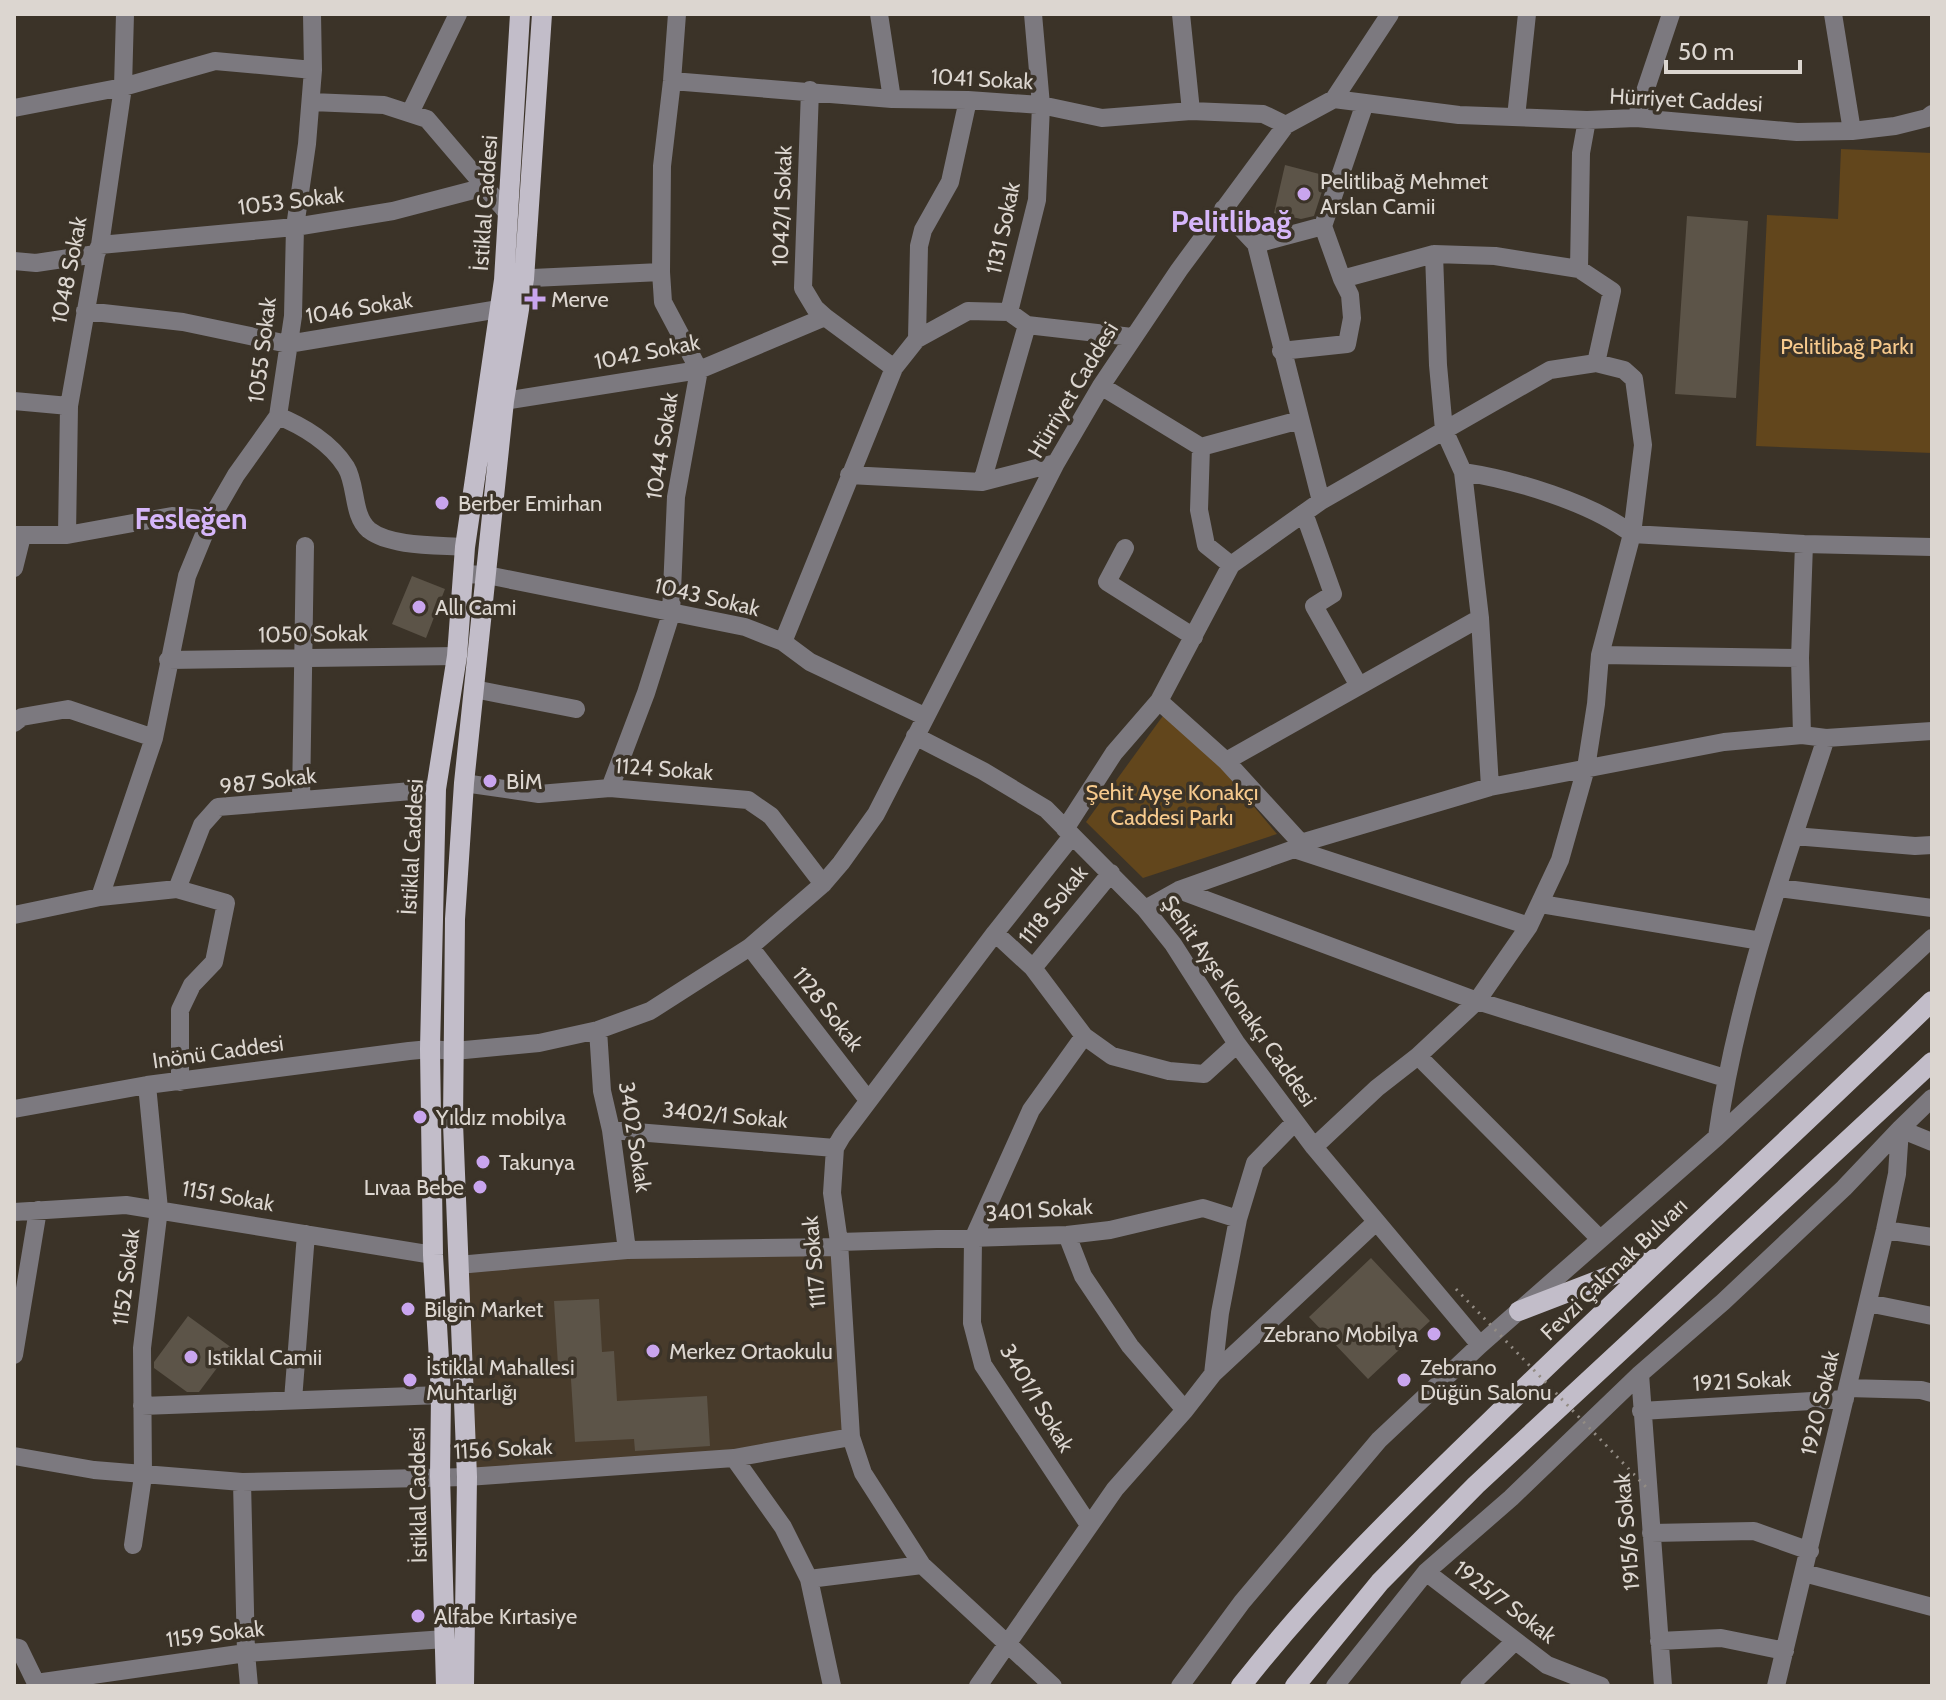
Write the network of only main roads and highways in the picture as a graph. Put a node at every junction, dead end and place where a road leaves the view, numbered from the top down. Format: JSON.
{"nodes":[{"id":1,"x":520,"y":14,"type":"edge"},
{"id":2,"x":542,"y":14,"type":"edge"},
{"id":3,"x":514,"y":279,"type":"junction"},
{"id":4,"x":1932,"y":1001,"type":"edge"},
{"id":5,"x":1932,"y":1062,"type":"edge"},
{"id":6,"x":1661,"y":1256,"type":"junction"},
{"id":7,"x":1519,"y":1311,"type":"road end"},
{"id":8,"x":446,"y":1686,"type":"edge"},
{"id":9,"x":464,"y":1686,"type":"edge"},
{"id":10,"x":1241,"y":1686,"type":"edge"},
{"id":11,"x":1295,"y":1686,"type":"edge"}],
"edges":[{"from":1,"to":3,"type":"main road","name":"İstiklal Caddesi"},
{"from":2,"to":3,"type":"main road","name":"İstiklal Caddesi"},
{"from":3,"to":8,"type":"main road","name":"İstiklal Caddesi"},
{"from":3,"to":9,"type":"main road","name":"İstiklal Caddesi"},
{"from":4,"to":6,"type":"main road","name":"Fevzi Çakmak Bulvarı"},
{"from":5,"to":11,"type":"main road"},
{"from":6,"to":7,"type":"main road"},
{"from":6,"to":10,"type":"main road","name":"Fevzi Çakmak Bulvarı"}]}
